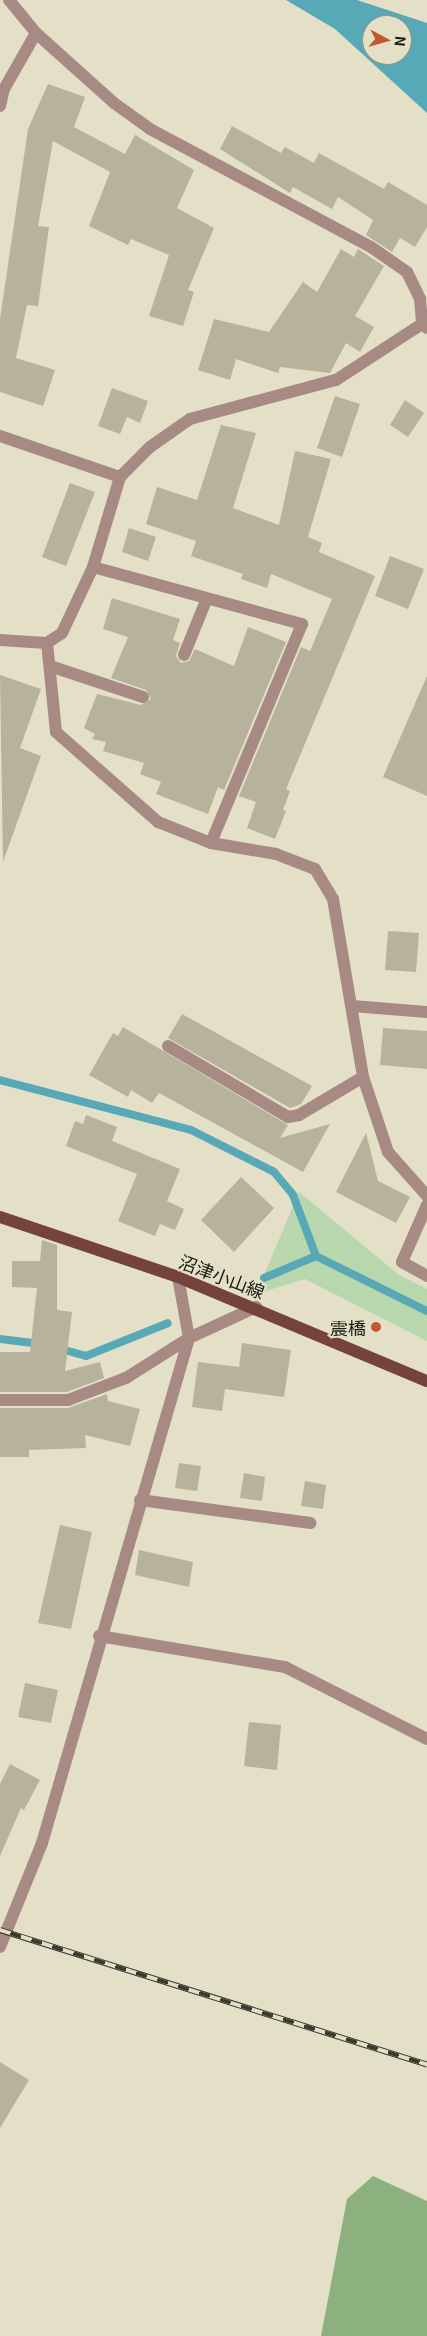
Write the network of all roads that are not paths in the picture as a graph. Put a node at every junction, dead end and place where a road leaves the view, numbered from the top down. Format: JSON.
{"nodes":[{"id":1,"x":10,"y":0,"type":"edge"},
{"id":2,"x":36,"y":33,"type":"junction"},
{"id":3,"x":0,"y":106,"type":"edge"},
{"id":4,"x":424,"y":326,"type":"edge"},
{"id":5,"x":0,"y":436,"type":"edge"},
{"id":6,"x":120,"y":477,"type":"junction"},
{"id":7,"x":93,"y":567,"type":"junction"},
{"id":8,"x":207,"y":598,"type":"junction"},
{"id":9,"x":0,"y":640,"type":"edge"},
{"id":10,"x":47,"y":643,"type":"junction"},
{"id":11,"x":184,"y":655,"type":"dead end"},
{"id":12,"x":50,"y":666,"type":"junction"},
{"id":13,"x":143,"y":697,"type":"dead end"},
{"id":14,"x":211,"y":843,"type":"junction"},
{"id":15,"x":352,"y":1006,"type":"junction"},
{"id":16,"x":427,"y":1012,"type":"edge"},
{"id":17,"x":168,"y":1046,"type":"dead end"},
{"id":18,"x":363,"y":1077,"type":"junction"},
{"id":19,"x":427,"y":1196,"type":"edge"},
{"id":20,"x":427,"y":1205,"type":"edge"},
{"id":21,"x":0,"y":1217,"type":"edge"},
{"id":22,"x":427,"y":1276,"type":"edge"},
{"id":23,"x":178,"y":1277,"type":"junction"},
{"id":24,"x":256,"y":1307,"type":"junction"},
{"id":25,"x":189,"y":1338,"type":"junction"},
{"id":26,"x":427,"y":1381,"type":"edge"},
{"id":27,"x":0,"y":1400,"type":"edge"},
{"id":28,"x":140,"y":1500,"type":"junction"},
{"id":29,"x":310,"y":1523,"type":"dead end"},
{"id":30,"x":99,"y":1636,"type":"junction"},
{"id":31,"x":427,"y":1739,"type":"edge"},
{"id":32,"x":0,"y":1947,"type":"edge"}],
"edges":[{"from":1,"to":2,"type":"street"},
{"from":2,"to":3,"type":"street"},
{"from":2,"to":4,"type":"street"},
{"from":4,"to":6,"type":"street"},
{"from":5,"to":6,"type":"street"},
{"from":6,"to":7,"type":"street"},
{"from":7,"to":8,"type":"street"},
{"from":7,"to":10,"type":"street"},
{"from":8,"to":11,"type":"street"},
{"from":8,"to":14,"type":"street"},
{"from":9,"to":10,"type":"street"},
{"from":10,"to":12,"type":"street"},
{"from":12,"to":13,"type":"street"},
{"from":12,"to":14,"type":"street"},
{"from":14,"to":15,"type":"street"},
{"from":15,"to":16,"type":"street"},
{"from":15,"to":18,"type":"street"},
{"from":17,"to":18,"type":"street"},
{"from":18,"to":19,"type":"street"},
{"from":20,"to":22,"type":"street"},
{"from":21,"to":23,"type":"main road","name":"沼津小山線"},
{"from":23,"to":24,"type":"main road","name":"沼津小山線"},
{"from":23,"to":25,"type":"street"},
{"from":24,"to":25,"type":"street"},
{"from":24,"to":26,"type":"main road","name":"沼津小山線"},
{"from":25,"to":27,"type":"street"},
{"from":25,"to":28,"type":"street"},
{"from":28,"to":29,"type":"street"},
{"from":28,"to":30,"type":"street"},
{"from":30,"to":31,"type":"street"},
{"from":30,"to":32,"type":"street"}]}
